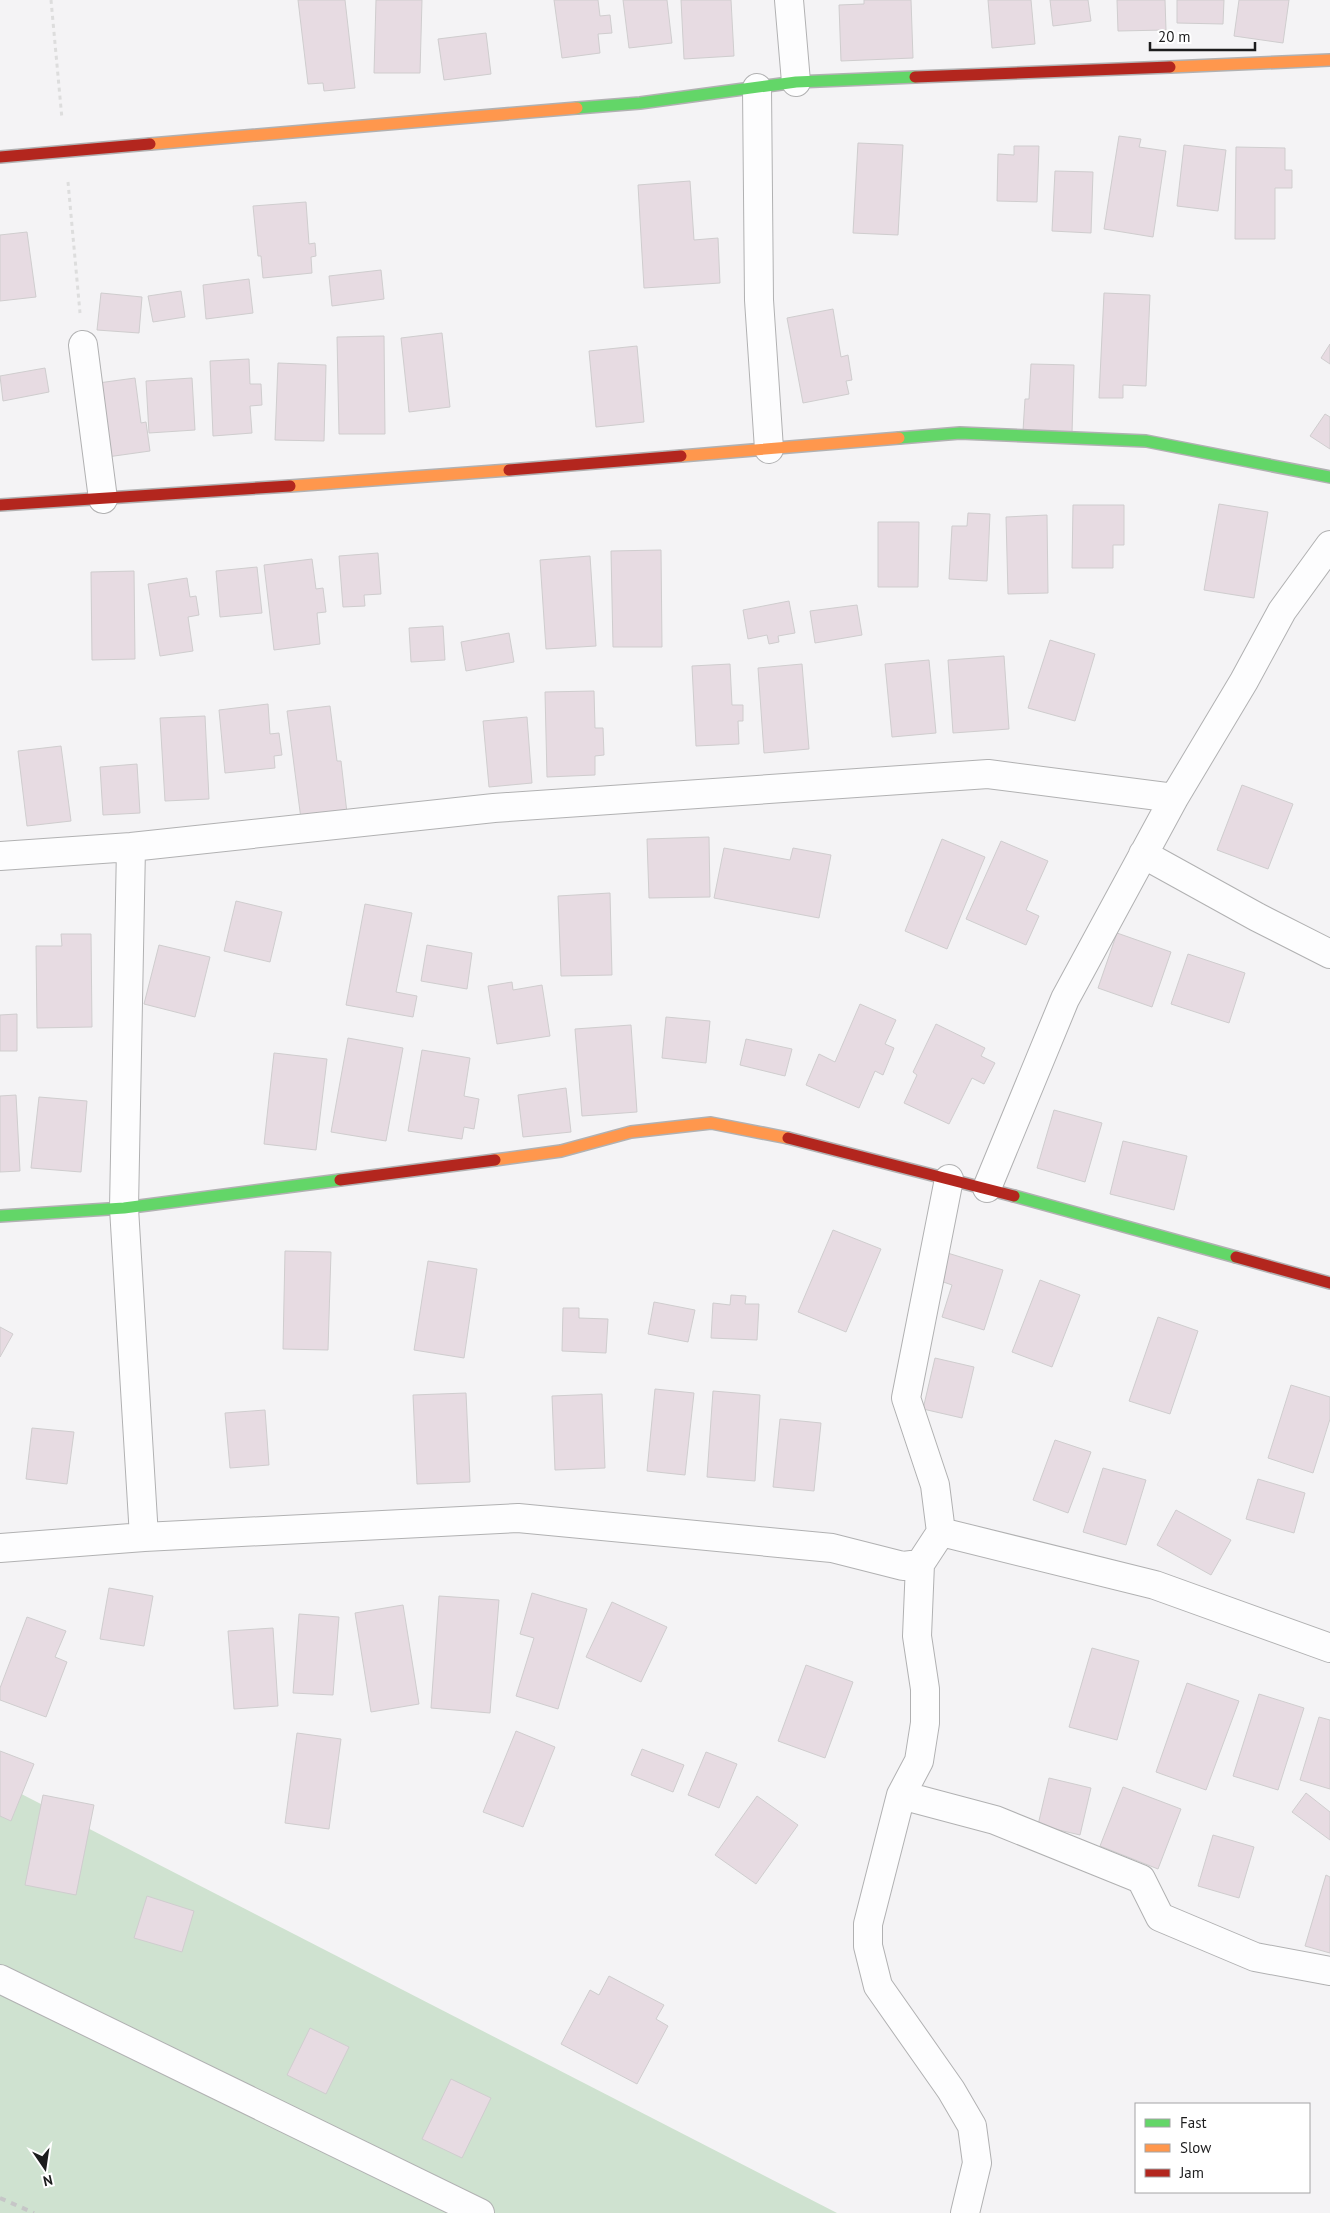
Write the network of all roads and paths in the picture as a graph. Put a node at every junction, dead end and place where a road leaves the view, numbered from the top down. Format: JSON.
{"nodes":[{"id":1,"x":51,"y":0,"type":"edge"},
{"id":2,"x":789,"y":0,"type":"edge"},
{"id":3,"x":1330,"y":60,"type":"edge"},
{"id":4,"x":796,"y":82,"type":"junction"},
{"id":5,"x":757,"y":88,"type":"junction"},
{"id":6,"x":65,"y":153,"type":"junction"},
{"id":7,"x":0,"y":157,"type":"edge"},
{"id":8,"x":83,"y":345,"type":"joint"},
{"id":9,"x":769,"y":449,"type":"junction"},
{"id":10,"x":1330,"y":477,"type":"edge"},
{"id":11,"x":103,"y":499,"type":"junction"},
{"id":12,"x":0,"y":506,"type":"edge"},
{"id":13,"x":1326,"y":556,"type":"edge"},
{"id":14,"x":1174,"y":798,"type":"junction"},
{"id":15,"x":131,"y":847,"type":"junction"},
{"id":16,"x":1143,"y":854,"type":"junction"},
{"id":17,"x":0,"y":856,"type":"edge"},
{"id":18,"x":1330,"y":954,"type":"edge"},
{"id":19,"x":950,"y":1179,"type":"junction"},
{"id":20,"x":987,"y":1188,"type":"junction"},
{"id":21,"x":124,"y":1208,"type":"junction"},
{"id":22,"x":0,"y":1216,"type":"edge"},
{"id":23,"x":1330,"y":1283,"type":"edge"},
{"id":24,"x":941,"y":1532,"type":"junction"},
{"id":25,"x":144,"y":1538,"type":"junction"},
{"id":26,"x":0,"y":1548,"type":"edge"},
{"id":27,"x":920,"y":1564,"type":"junction"},
{"id":28,"x":1330,"y":1648,"type":"edge"},
{"id":29,"x":901,"y":1795,"type":"junction"},
{"id":30,"x":1330,"y":1971,"type":"edge"},
{"id":31,"x":0,"y":1979,"type":"edge"},
{"id":32,"x":480,"y":2213,"type":"edge"},
{"id":33,"x":965,"y":2213,"type":"edge"}],
"edges":[{"from":1,"to":6,"type":"path"},
{"from":2,"to":4,"type":"street"},
{"from":3,"to":4,"type":"street"},
{"from":4,"to":5,"type":"street"},
{"from":5,"to":6,"type":"street"},
{"from":5,"to":9,"type":"street"},
{"from":6,"to":7,"type":"street"},
{"from":6,"to":8,"type":"path"},
{"from":8,"to":11,"type":"street"},
{"from":9,"to":10,"type":"street"},
{"from":9,"to":11,"type":"street"},
{"from":11,"to":12,"type":"street"},
{"from":13,"to":14,"type":"street"},
{"from":14,"to":15,"type":"street"},
{"from":14,"to":16,"type":"street"},
{"from":15,"to":17,"type":"street"},
{"from":15,"to":21,"type":"street"},
{"from":16,"to":18,"type":"street"},
{"from":16,"to":20,"type":"street"},
{"from":19,"to":20,"type":"street"},
{"from":19,"to":21,"type":"street"},
{"from":19,"to":24,"type":"street"},
{"from":20,"to":23,"type":"street"},
{"from":21,"to":22,"type":"street"},
{"from":21,"to":25,"type":"street"},
{"from":24,"to":27,"type":"street"},
{"from":24,"to":28,"type":"street"},
{"from":25,"to":26,"type":"street"},
{"from":25,"to":27,"type":"street"},
{"from":27,"to":29,"type":"street"},
{"from":29,"to":30,"type":"street"},
{"from":29,"to":33,"type":"street"},
{"from":31,"to":32,"type":"street"}]}
